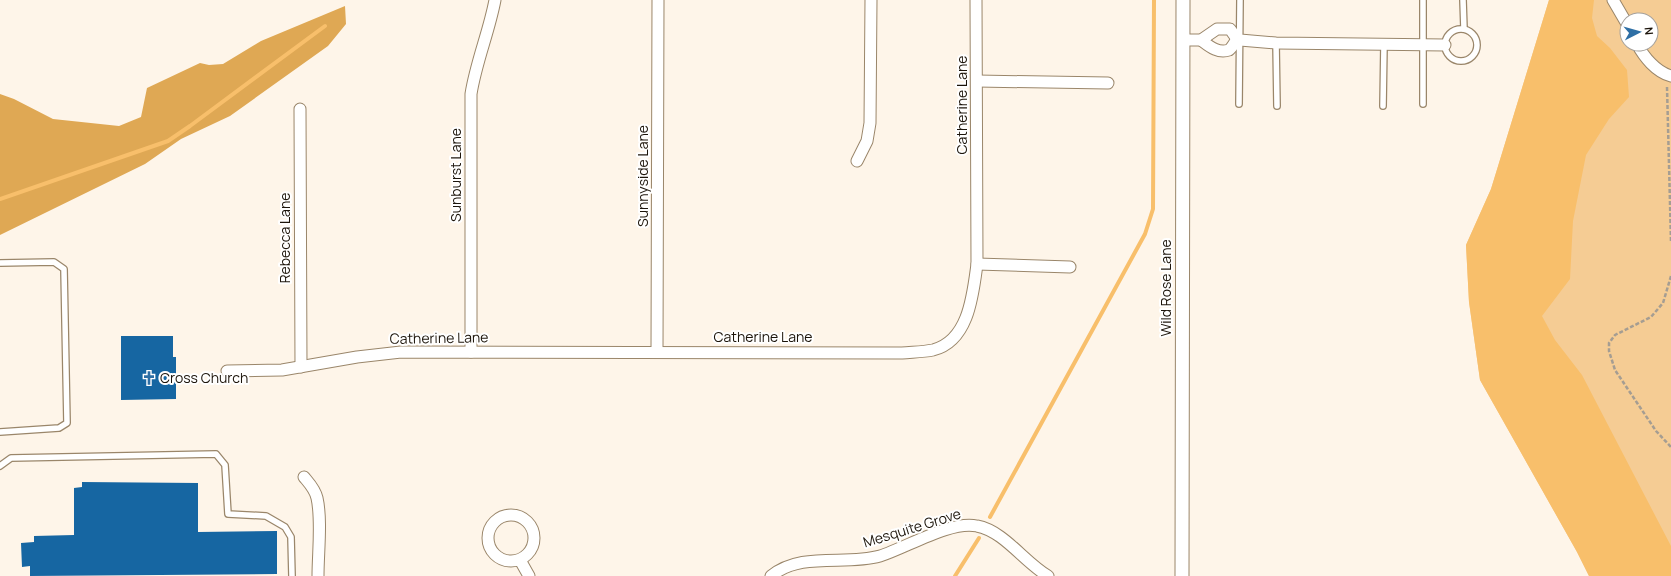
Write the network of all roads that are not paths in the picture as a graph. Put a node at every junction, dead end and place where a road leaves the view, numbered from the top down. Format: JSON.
{"nodes":[{"id":1,"x":494,"y":0,"type":"edge"},
{"id":2,"x":658,"y":0,"type":"edge"},
{"id":3,"x":870,"y":0,"type":"edge"},
{"id":4,"x":976,"y":0,"type":"edge"},
{"id":5,"x":1183,"y":0,"type":"edge"},
{"id":6,"x":1240,"y":0,"type":"edge"},
{"id":7,"x":1423,"y":0,"type":"edge"},
{"id":8,"x":1463,"y":0,"type":"edge"},
{"id":9,"x":1613,"y":0,"type":"edge"},
{"id":10,"x":1620,"y":12,"type":"edge"},
{"id":11,"x":1464,"y":29,"type":"junction"},
{"id":12,"x":1183,"y":40,"type":"junction"},
{"id":13,"x":1201,"y":40,"type":"junction"},
{"id":14,"x":1238,"y":40,"type":"junction"},
{"id":15,"x":1276,"y":43,"type":"junction"},
{"id":16,"x":1384,"y":44,"type":"junction"},
{"id":17,"x":1423,"y":44,"type":"junction"},
{"id":18,"x":1444,"y":45,"type":"junction"},
{"id":19,"x":1643,"y":52,"type":"edge"},
{"id":20,"x":1669,"y":75,"type":"edge"},
{"id":21,"x":977,"y":81,"type":"junction"},
{"id":22,"x":1108,"y":83,"type":"dead end"},
{"id":23,"x":1239,"y":104,"type":"dead end"},
{"id":24,"x":1423,"y":104,"type":"dead end"},
{"id":25,"x":1277,"y":106,"type":"dead end"},
{"id":26,"x":1383,"y":106,"type":"dead end"},
{"id":27,"x":300,"y":109,"type":"dead end"},
{"id":28,"x":857,"y":161,"type":"dead end"},
{"id":29,"x":0,"y":263,"type":"edge"},
{"id":30,"x":977,"y":264,"type":"junction"},
{"id":31,"x":1070,"y":267,"type":"dead end"},
{"id":32,"x":471,"y":352,"type":"junction"},
{"id":33,"x":657,"y":352,"type":"junction"},
{"id":34,"x":301,"y":367,"type":"junction"},
{"id":35,"x":228,"y":370,"type":"dead end"},
{"id":36,"x":0,"y":432,"type":"edge"},
{"id":37,"x":0,"y":466,"type":"edge"},
{"id":38,"x":304,"y":477,"type":"dead end"},
{"id":39,"x":520,"y":560,"type":"junction"},
{"id":40,"x":292,"y":576,"type":"edge"},
{"id":41,"x":318,"y":576,"type":"edge"},
{"id":42,"x":528,"y":576,"type":"edge"},
{"id":43,"x":771,"y":576,"type":"edge"},
{"id":44,"x":1048,"y":576,"type":"edge"},
{"id":45,"x":1182,"y":576,"type":"edge"}],
"edges":[{"from":1,"to":32,"type":"street","name":"Sunburst Lane"},
{"from":2,"to":33,"type":"street","name":"Sunnyside Lane"},
{"from":3,"to":28,"type":"street"},
{"from":4,"to":21,"type":"street","name":"Catherine Lane"},
{"from":5,"to":12,"type":"street","name":"Wild Rose Lane"},
{"from":6,"to":14,"type":"lane"},
{"from":7,"to":17,"type":"lane"},
{"from":8,"to":11,"type":"lane"},
{"from":9,"to":10,"type":"street"},
{"from":11,"to":18,"type":"lane"},
{"from":11,"to":18,"type":"lane"},
{"from":12,"to":13,"type":"street"},
{"from":12,"to":45,"type":"street","name":"Wild Rose Lane"},
{"from":13,"to":14,"type":"street"},
{"from":13,"to":14,"type":"street"},
{"from":14,"to":15,"type":"street"},
{"from":14,"to":23,"type":"lane"},
{"from":15,"to":16,"type":"street"},
{"from":15,"to":25,"type":"lane"},
{"from":16,"to":17,"type":"street"},
{"from":16,"to":26,"type":"lane"},
{"from":17,"to":18,"type":"street"},
{"from":17,"to":24,"type":"lane"},
{"from":19,"to":20,"type":"street"},
{"from":21,"to":22,"type":"street"},
{"from":21,"to":30,"type":"street","name":"Catherine Lane"},
{"from":27,"to":34,"type":"street","name":"Rebecca Lane"},
{"from":29,"to":36,"type":"lane"},
{"from":30,"to":31,"type":"street"},
{"from":30,"to":33,"type":"street","name":"Catherine Lane"},
{"from":32,"to":33,"type":"street","name":"Catherine Lane"},
{"from":32,"to":34,"type":"street","name":"Catherine Lane"},
{"from":34,"to":35,"type":"street","name":"Catherine Lane"},
{"from":37,"to":40,"type":"lane"},
{"from":38,"to":41,"type":"street"},
{"from":39,"to":39,"type":"street"},
{"from":39,"to":42,"type":"street"},
{"from":43,"to":44,"type":"street","name":"Mesquite Grove"}]}
